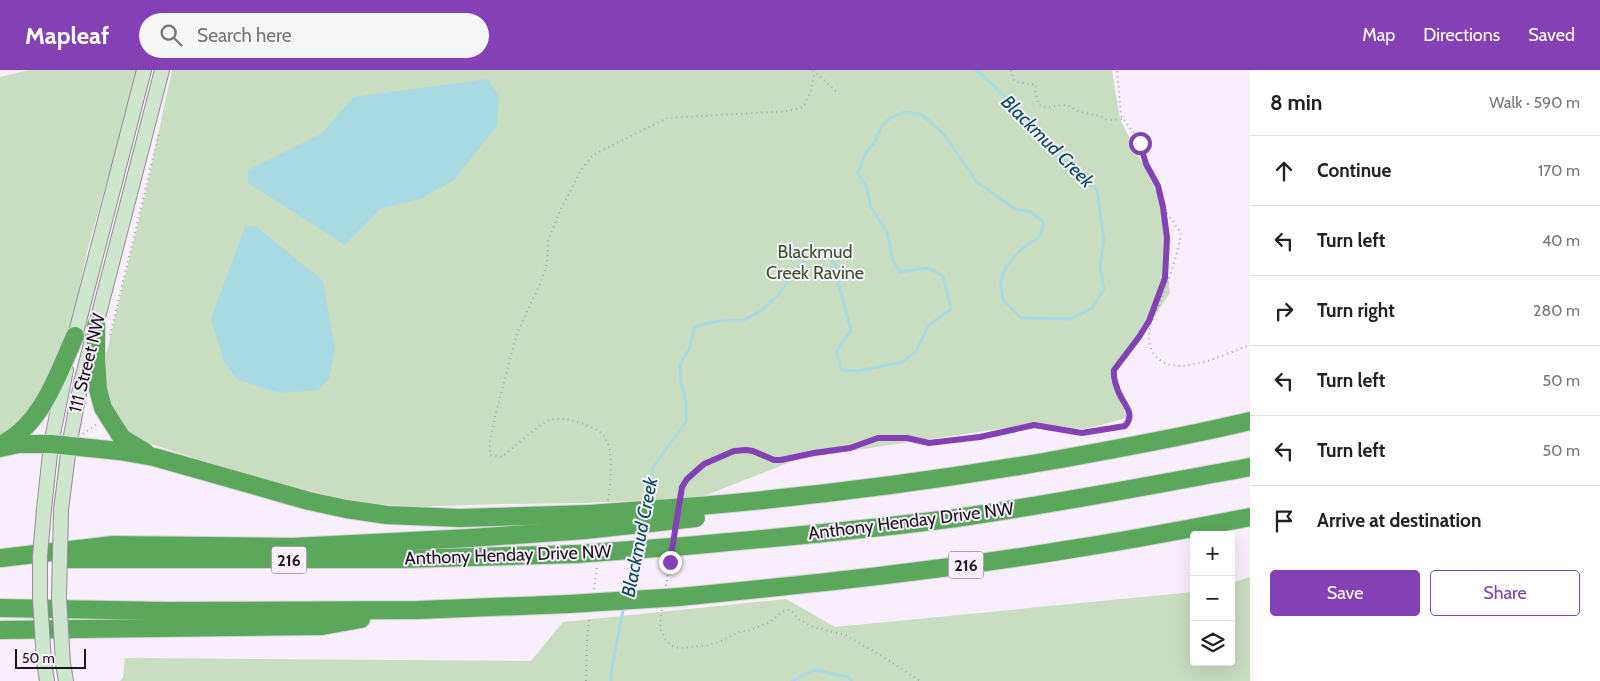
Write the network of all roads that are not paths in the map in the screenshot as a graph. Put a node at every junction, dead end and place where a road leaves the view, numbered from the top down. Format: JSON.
{"nodes":[{"id":1,"x":144,"y":70,"type":"edge"},
{"id":2,"x":162,"y":70,"type":"edge"},
{"id":3,"x":96,"y":325,"type":"junction"},
{"id":4,"x":75,"y":336,"type":"junction"},
{"id":5,"x":1250,"y":421,"type":"edge"},
{"id":6,"x":75,"y":441,"type":"junction"},
{"id":7,"x":51,"y":444,"type":"junction"},
{"id":8,"x":0,"y":447,"type":"edge"},
{"id":9,"x":1250,"y":455,"type":"edge"},
{"id":10,"x":154,"y":457,"type":"junction"},
{"id":11,"x":1250,"y":467,"type":"edge"},
{"id":12,"x":1093,"y":496,"type":"junction"},
{"id":13,"x":1250,"y":517,"type":"edge"},
{"id":14,"x":587,"y":522,"type":"junction"},
{"id":15,"x":0,"y":558,"type":"edge"},
{"id":16,"x":0,"y":608,"type":"edge"},
{"id":17,"x":418,"y":610,"type":"junction"},
{"id":18,"x":0,"y":630,"type":"edge"},
{"id":19,"x":47,"y":681,"type":"edge"},
{"id":20,"x":66,"y":681,"type":"edge"}],
"edges":[{"from":1,"to":4,"type":"main road","name":"111 Street NW"},
{"from":2,"to":3,"type":"main road","name":"111 Street NW"},
{"from":3,"to":6,"type":"main road","name":"111 Street NW"},
{"from":3,"to":10,"type":"highway"},
{"from":4,"to":7,"type":"main road","name":"111 Street NW"},
{"from":4,"to":8,"type":"highway"},
{"from":5,"to":14,"type":"highway","bridge":true},
{"from":6,"to":7,"type":"highway"},
{"from":6,"to":10,"type":"highway"},
{"from":6,"to":20,"type":"main road","name":"111 Street NW","bridge":true},
{"from":7,"to":8,"type":"highway"},
{"from":7,"to":19,"type":"main road","name":"111 Street NW","bridge":true},
{"from":9,"to":12,"type":"highway"},
{"from":10,"to":14,"type":"highway"},
{"from":11,"to":12,"type":"highway","name":"Anthony Henday Drive NW","number":"216"},
{"from":12,"to":15,"type":"highway","name":"Anthony Henday Drive NW","number":"216","bridge":true},
{"from":13,"to":17,"type":"highway","number":"216","bridge":true},
{"from":14,"to":15,"type":"highway"},
{"from":16,"to":17,"type":"highway","number":"216"},
{"from":17,"to":18,"type":"highway"}]}
